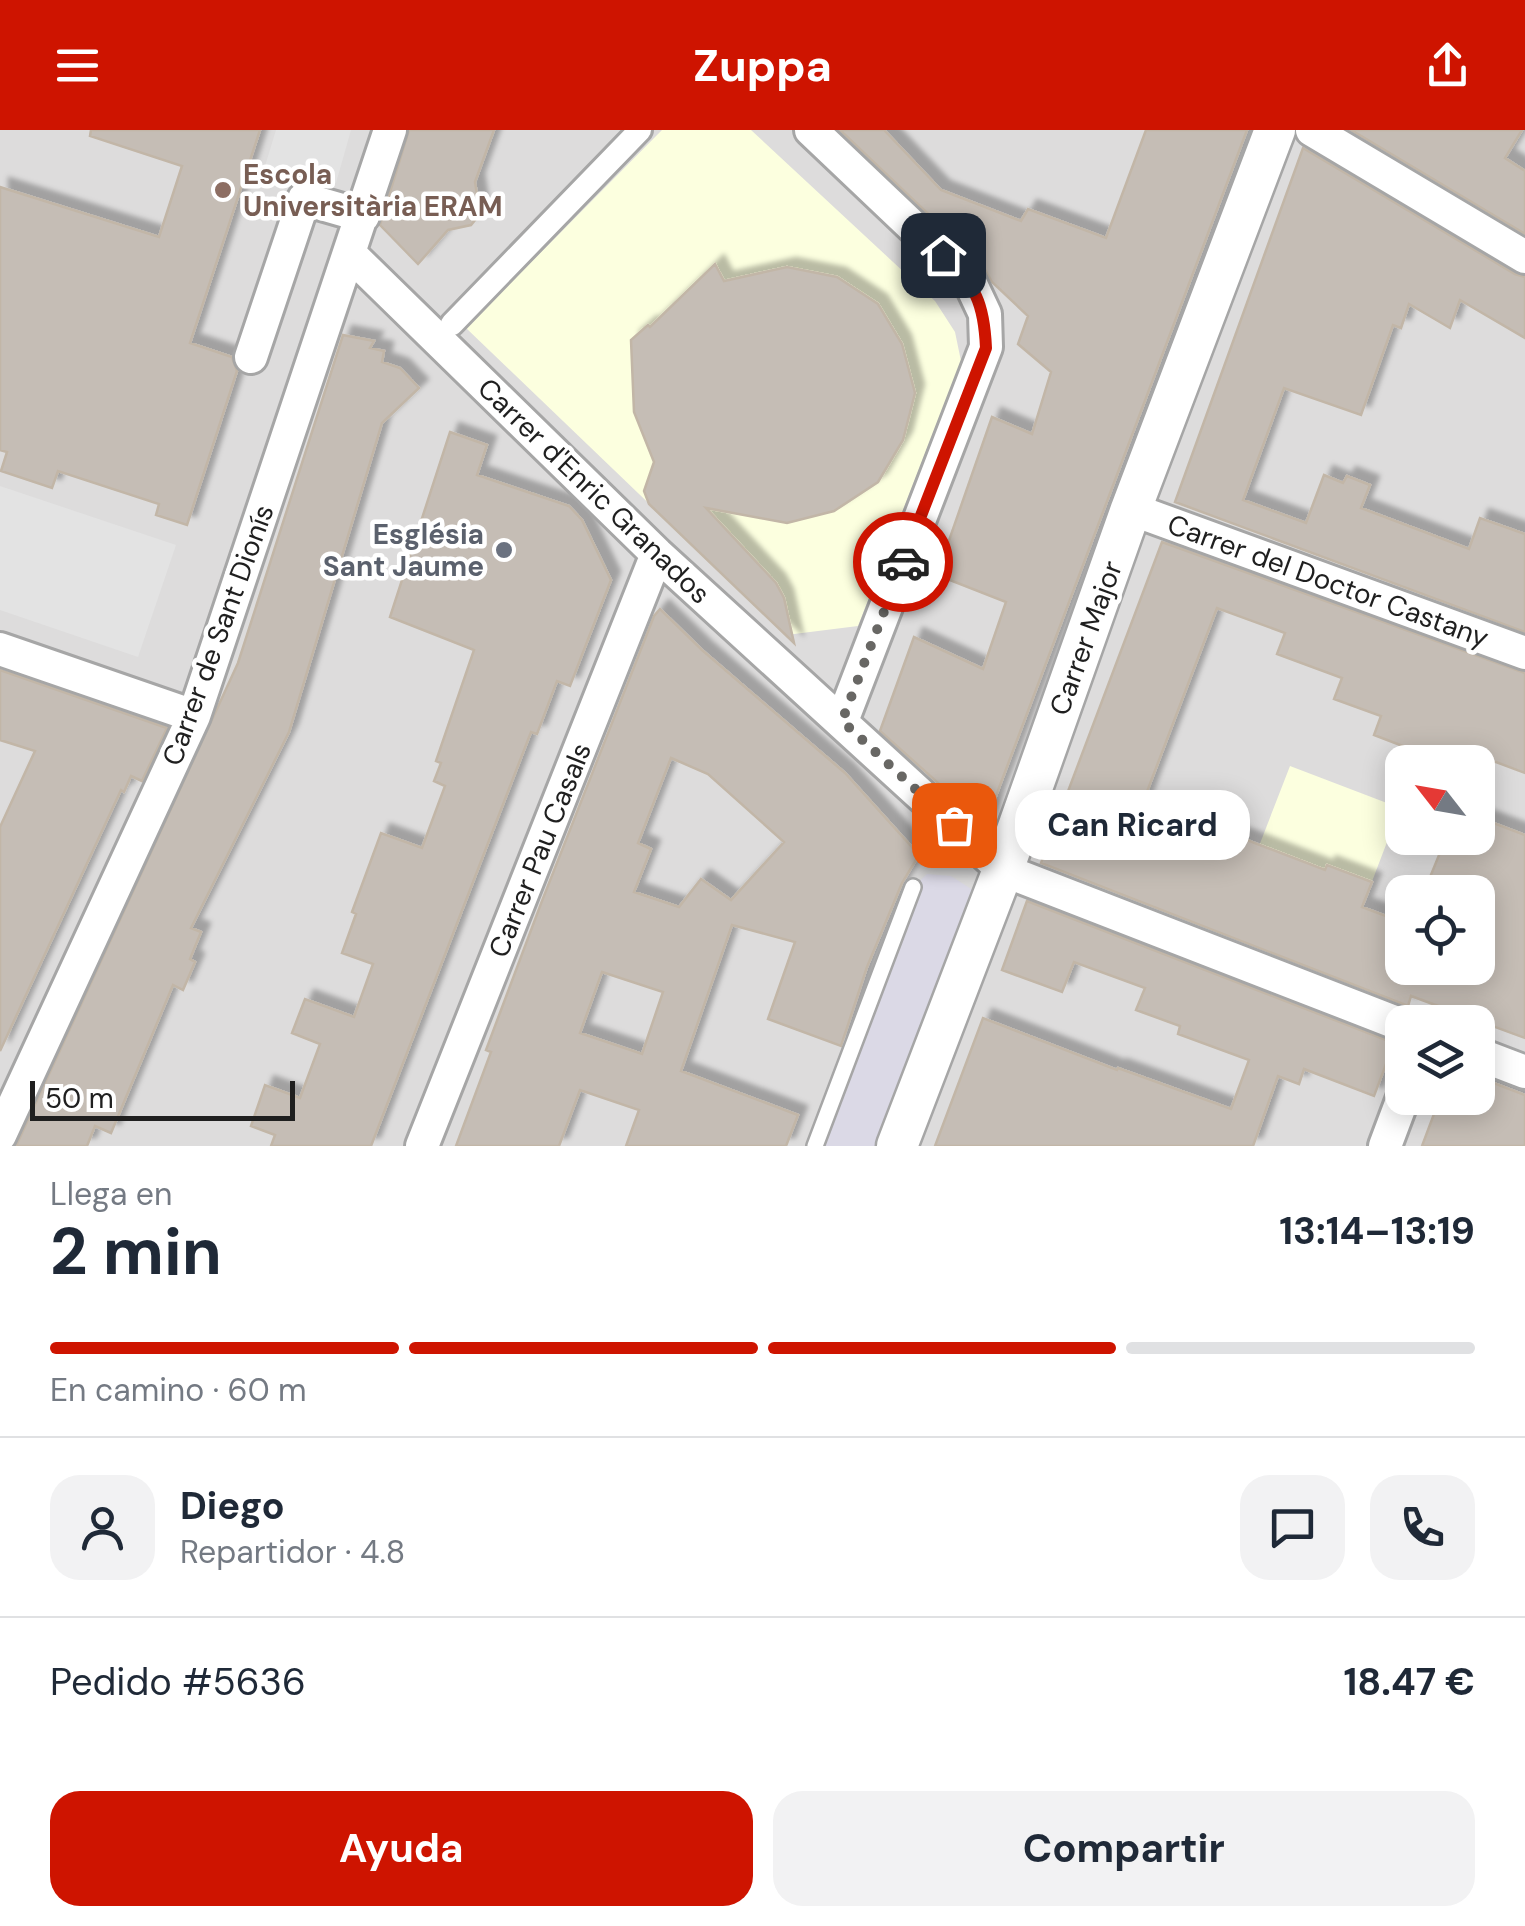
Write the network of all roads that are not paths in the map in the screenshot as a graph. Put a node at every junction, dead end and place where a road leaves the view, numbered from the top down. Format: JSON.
{"nodes":[{"id":1,"x":390,"y":130,"type":"edge"},
{"id":2,"x":640,"y":130,"type":"edge"},
{"id":3,"x":811,"y":130,"type":"edge"},
{"id":4,"x":1275,"y":130,"type":"edge"},
{"id":5,"x":1312,"y":130,"type":"edge"},
{"id":6,"x":357,"y":235,"type":"junction"},
{"id":7,"x":1525,"y":257,"type":"edge"},
{"id":8,"x":452,"y":324,"type":"dead end"},
{"id":9,"x":252,"y":357,"type":"dead end"},
{"id":10,"x":1131,"y":510,"type":"junction"},
{"id":11,"x":657,"y":554,"type":"junction"},
{"id":12,"x":0,"y":648,"type":"edge"},
{"id":13,"x":1525,"y":653,"type":"edge"},
{"id":14,"x":194,"y":716,"type":"junction"},
{"id":15,"x":842,"y":721,"type":"junction"},
{"id":16,"x":1004,"y":870,"type":"junction"},
{"id":17,"x":913,"y":887,"type":"dead end"},
{"id":18,"x":1385,"y":1018,"type":"edge"},
{"id":19,"x":1495,"y":1061,"type":"edge"},
{"id":20,"x":1525,"y":1072,"type":"edge"},
{"id":21,"x":1396,"y":1115,"type":"edge"},
{"id":22,"x":0,"y":1135,"type":"edge"},
{"id":23,"x":422,"y":1146,"type":"edge"},
{"id":24,"x":814,"y":1146,"type":"edge"},
{"id":25,"x":897,"y":1146,"type":"edge"},
{"id":26,"x":1385,"y":1146,"type":"edge"}],
"edges":[{"from":1,"to":6,"type":"street","name":"Carrer de Sant Dionís"},
{"from":2,"to":8,"type":"street"},
{"from":3,"to":15,"type":"street"},
{"from":4,"to":10,"type":"street","name":"Carrer Major"},
{"from":5,"to":7,"type":"street"},
{"from":6,"to":9,"type":"street"},
{"from":6,"to":11,"type":"street","name":"Carrer d'Enric Granados"},
{"from":6,"to":14,"type":"street","name":"Carrer de Sant Dionís"},
{"from":10,"to":13,"type":"street","name":"Carrer del Doctor Castany"},
{"from":10,"to":16,"type":"street","name":"Carrer Major"},
{"from":11,"to":15,"type":"street","name":"Carrer d'Enric Granados"},
{"from":11,"to":23,"type":"street","name":"Carrer Pau Casals"},
{"from":12,"to":14,"type":"street"},
{"from":14,"to":22,"type":"street","name":"Carrer de Sant Dionís"},
{"from":15,"to":16,"type":"street","name":"Carrer d'Enric Granados"},
{"from":16,"to":18,"type":"street"},
{"from":16,"to":25,"type":"street","name":"Carrer Major"},
{"from":17,"to":24,"type":"lane"},
{"from":19,"to":20,"type":"street"},
{"from":21,"to":26,"type":"street"}]}
